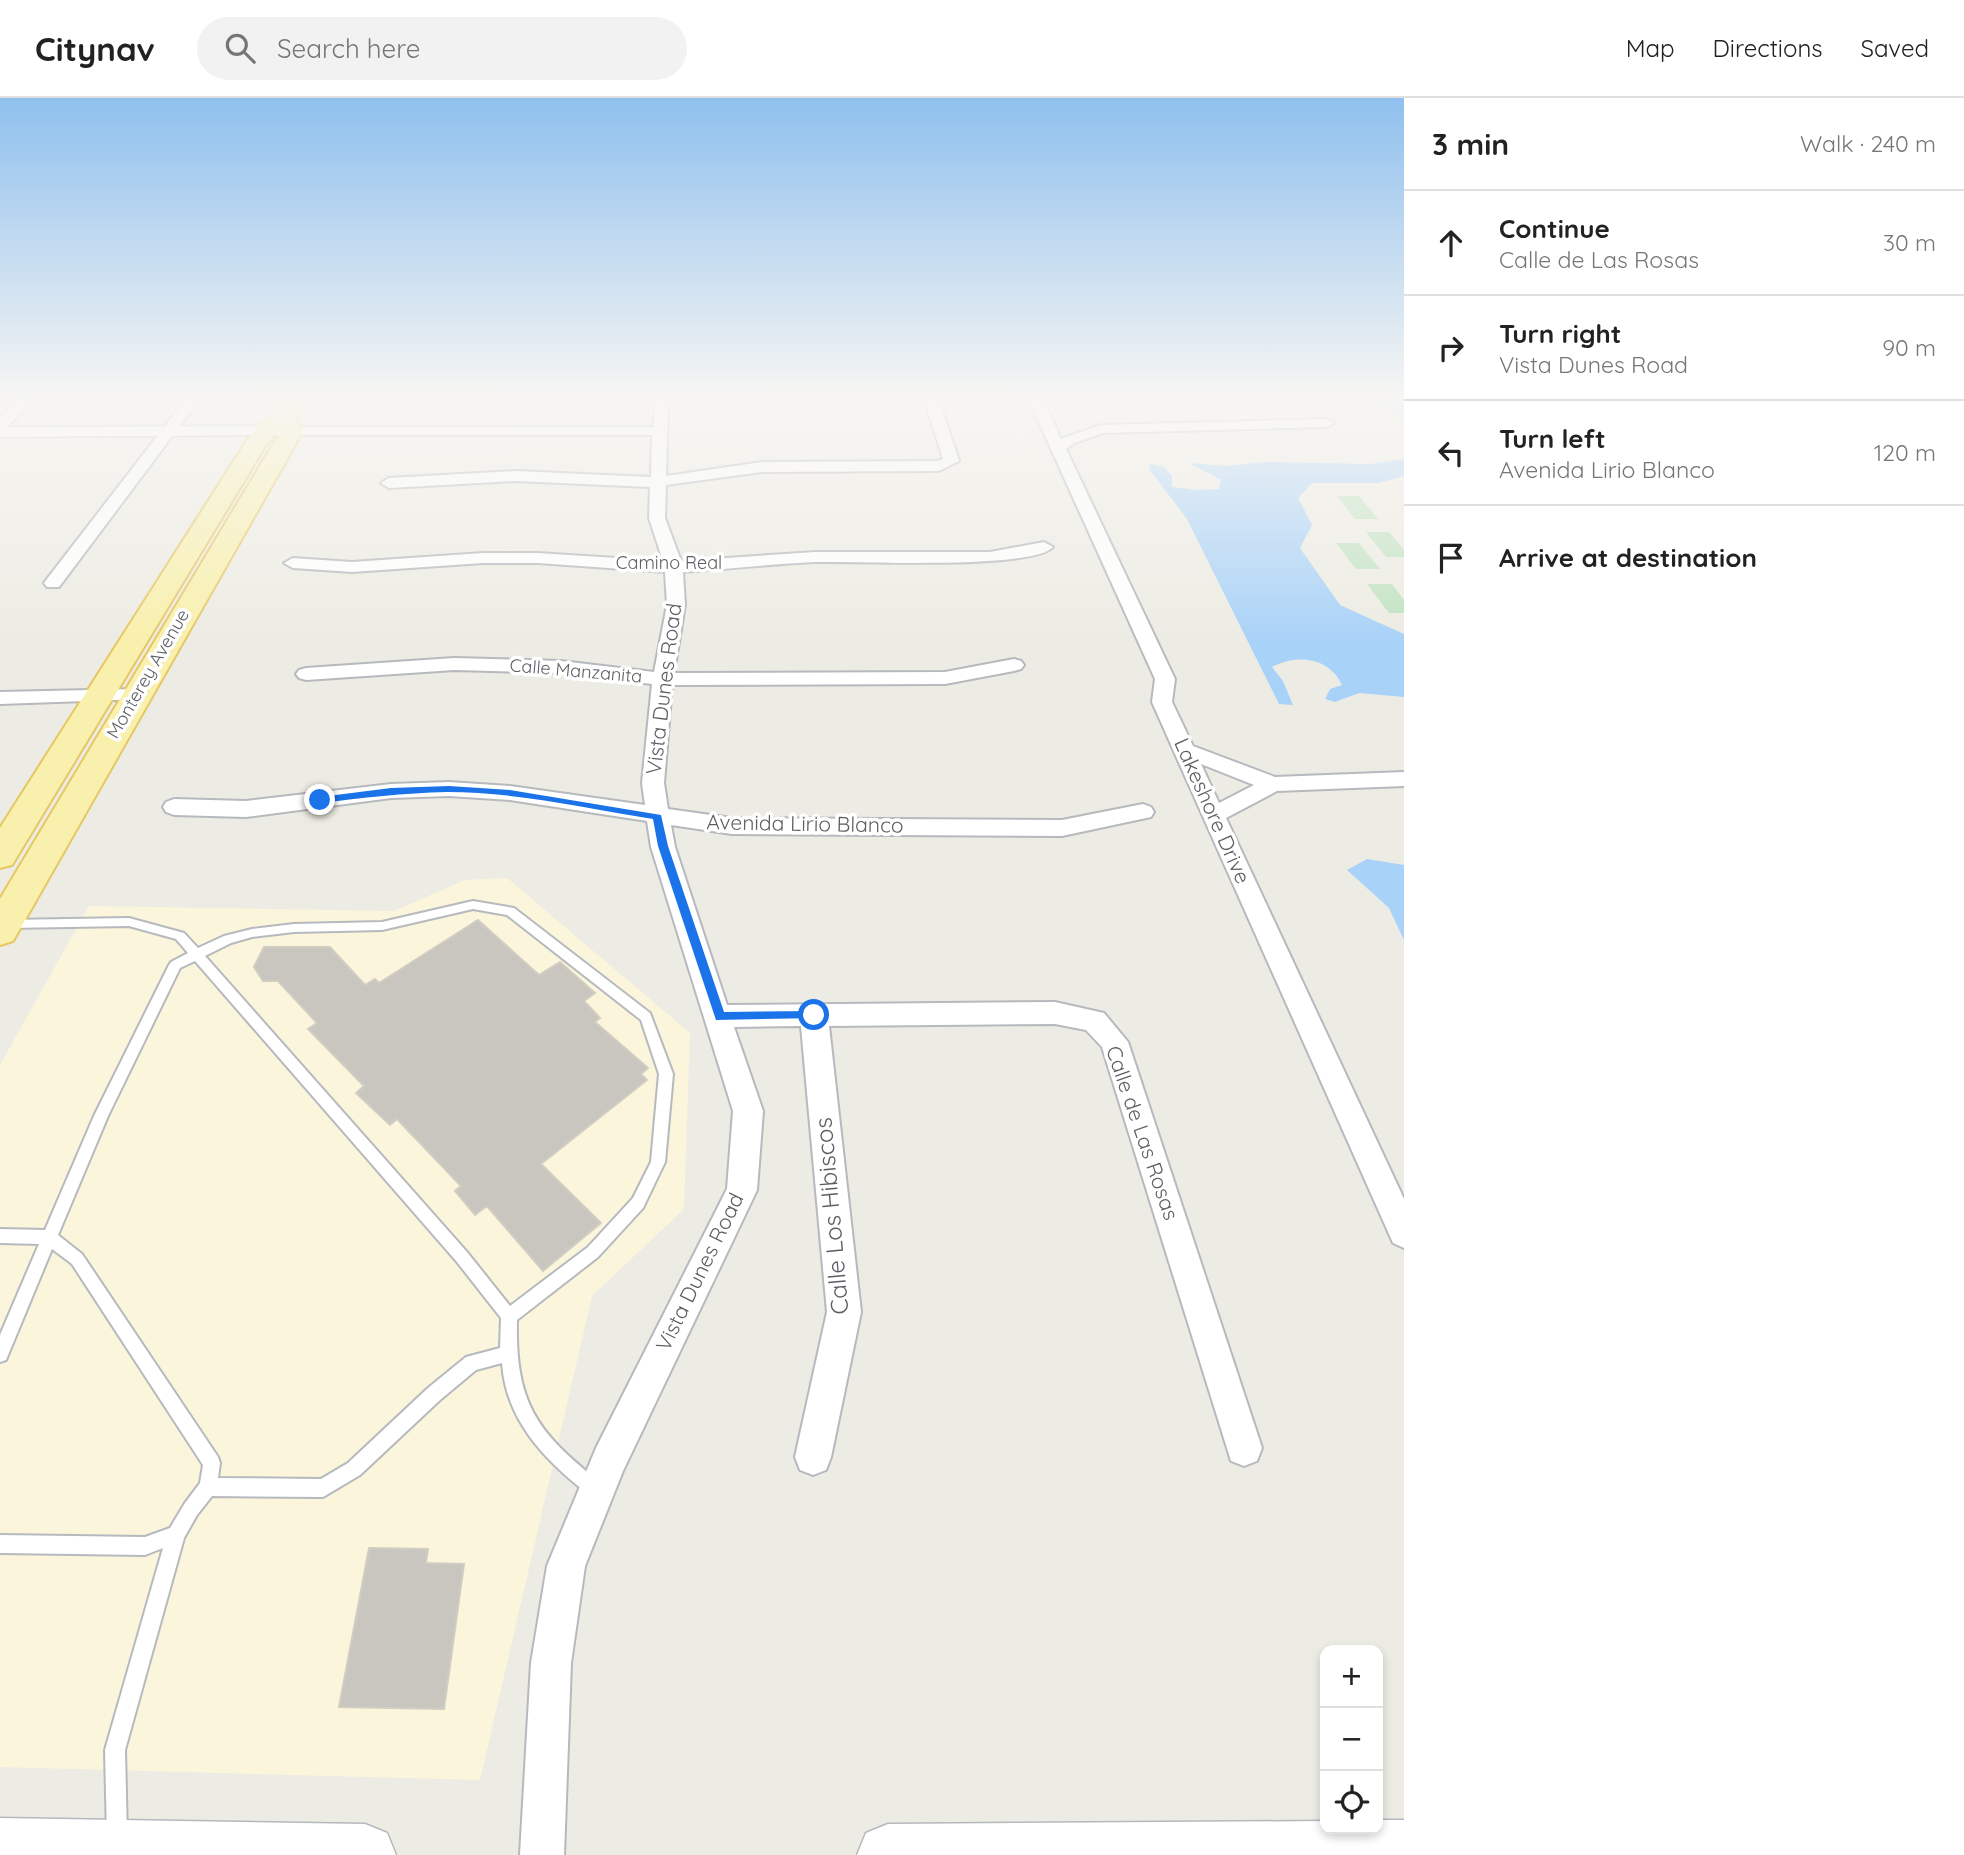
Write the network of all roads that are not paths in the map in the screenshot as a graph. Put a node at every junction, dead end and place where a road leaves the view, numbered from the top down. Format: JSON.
{"nodes":[{"id":1,"x":134,"y":477,"type":"edge"},
{"id":2,"x":247,"y":477,"type":"edge"},
{"id":3,"x":254,"y":477,"type":"edge"},
{"id":4,"x":498,"y":477,"type":"edge"},
{"id":5,"x":539,"y":477,"type":"edge"},
{"id":6,"x":657,"y":477,"type":"edge"},
{"id":7,"x":692,"y":477,"type":"edge"},
{"id":8,"x":1070,"y":477,"type":"edge"},
{"id":9,"x":657,"y":482,"type":"junction"},
{"id":10,"x":389,"y":483,"type":"dead end"},
{"id":11,"x":1044,"y":547,"type":"dead end"},
{"id":12,"x":293,"y":564,"type":"dead end"},
{"id":13,"x":674,"y":567,"type":"junction"},
{"id":14,"x":53,"y":583,"type":"dead end"},
{"id":15,"x":1014,"y":665,"type":"dead end"},
{"id":16,"x":306,"y":674,"type":"dead end"},
{"id":17,"x":662,"y":678,"type":"junction"},
{"id":18,"x":100,"y":694,"type":"junction"},
{"id":19,"x":136,"y":695,"type":"junction"},
{"id":20,"x":0,"y":698,"type":"edge"},
{"id":21,"x":1184,"y":750,"type":"junction"},
{"id":22,"x":1404,"y":779,"type":"edge"},
{"id":23,"x":1273,"y":784,"type":"junction"},
{"id":24,"x":174,"y":807,"type":"dead end"},
{"id":25,"x":1143,"y":812,"type":"dead end"},
{"id":26,"x":1214,"y":815,"type":"junction"},
{"id":27,"x":657,"y":817,"type":"junction"},
{"id":28,"x":0,"y":856,"type":"edge"},
{"id":29,"x":2,"y":928,"type":"edge"},
{"id":30,"x":197,"y":955,"type":"junction"},
{"id":31,"x":814,"y":1015,"type":"junction"},
{"id":32,"x":720,"y":1016,"type":"junction"},
{"id":33,"x":1404,"y":1233,"type":"edge"},
{"id":34,"x":0,"y":1236,"type":"edge"},
{"id":35,"x":50,"y":1237,"type":"junction"},
{"id":36,"x":509,"y":1317,"type":"junction"},
{"id":37,"x":506,"y":1353,"type":"junction"},
{"id":38,"x":0,"y":1354,"type":"edge"},
{"id":39,"x":1244,"y":1448,"type":"dead end"},
{"id":40,"x":813,"y":1457,"type":"dead end"},
{"id":41,"x":208,"y":1487,"type":"junction"},
{"id":42,"x":597,"y":1491,"type":"junction"},
{"id":43,"x":176,"y":1535,"type":"junction"},
{"id":44,"x":0,"y":1544,"type":"edge"},
{"id":45,"x":0,"y":1849,"type":"edge"},
{"id":46,"x":117,"y":1851,"type":"junction"},
{"id":47,"x":1404,"y":1851,"type":"edge"},
{"id":48,"x":365,"y":1855,"type":"edge"},
{"id":49,"x":542,"y":1855,"type":"edge"},
{"id":50,"x":888,"y":1855,"type":"edge"}],
"edges":[{"from":1,"to":14,"type":"street"},
{"from":2,"to":18,"type":"main road","name":"Monterey Avenue"},
{"from":3,"to":19,"type":"main road","name":"Monterey Avenue"},
{"from":4,"to":10,"type":"street"},
{"from":5,"to":9,"type":"street"},
{"from":6,"to":9,"type":"street","name":"Vista Dunes Road"},
{"from":7,"to":9,"type":"street"},
{"from":8,"to":21,"type":"street","name":"Lakeshore Drive"},
{"from":9,"to":13,"type":"street","name":"Vista Dunes Road"},
{"from":11,"to":13,"type":"street","name":"Camino Real"},
{"from":12,"to":13,"type":"street","name":"Camino Real"},
{"from":13,"to":17,"type":"street","name":"Vista Dunes Road"},
{"from":15,"to":17,"type":"street","name":"Calle Manzanita"},
{"from":16,"to":17,"type":"street","name":"Calle Manzanita"},
{"from":17,"to":27,"type":"street","name":"Vista Dunes Road"},
{"from":18,"to":19,"type":"street"},
{"from":18,"to":20,"type":"street"},
{"from":18,"to":28,"type":"main road","name":"Monterey Avenue"},
{"from":19,"to":29,"type":"main road","name":"Monterey Avenue"},
{"from":21,"to":23,"type":"street"},
{"from":21,"to":26,"type":"street","name":"Lakeshore Drive"},
{"from":22,"to":23,"type":"street"},
{"from":23,"to":26,"type":"street"},
{"from":24,"to":27,"type":"street","name":"Avenida Lirio Blanco"},
{"from":25,"to":27,"type":"street","name":"Avenida Lirio Blanco"},
{"from":26,"to":33,"type":"street","name":"Lakeshore Drive"},
{"from":27,"to":32,"type":"street","name":"Vista Dunes Road"},
{"from":29,"to":30,"type":"lane"},
{"from":30,"to":35,"type":"lane"},
{"from":30,"to":36,"type":"lane"},
{"from":30,"to":36,"type":"lane"},
{"from":31,"to":32,"type":"street","name":"Calle de Las Rosas"},
{"from":31,"to":39,"type":"street","name":"Calle de Las Rosas"},
{"from":31,"to":40,"type":"street","name":"Calle Los Hibiscos"},
{"from":32,"to":42,"type":"street","name":"Vista Dunes Road"},
{"from":34,"to":35,"type":"lane"},
{"from":35,"to":38,"type":"lane"},
{"from":35,"to":41,"type":"lane"},
{"from":36,"to":37,"type":"lane"},
{"from":37,"to":41,"type":"lane"},
{"from":37,"to":42,"type":"lane"},
{"from":41,"to":43,"type":"lane"},
{"from":42,"to":49,"type":"street","name":"Vista Dunes Road"},
{"from":43,"to":44,"type":"lane"},
{"from":43,"to":46,"type":"lane"},
{"from":45,"to":46,"type":"main road"},
{"from":46,"to":48,"type":"main road"},
{"from":47,"to":50,"type":"main road"}]}
